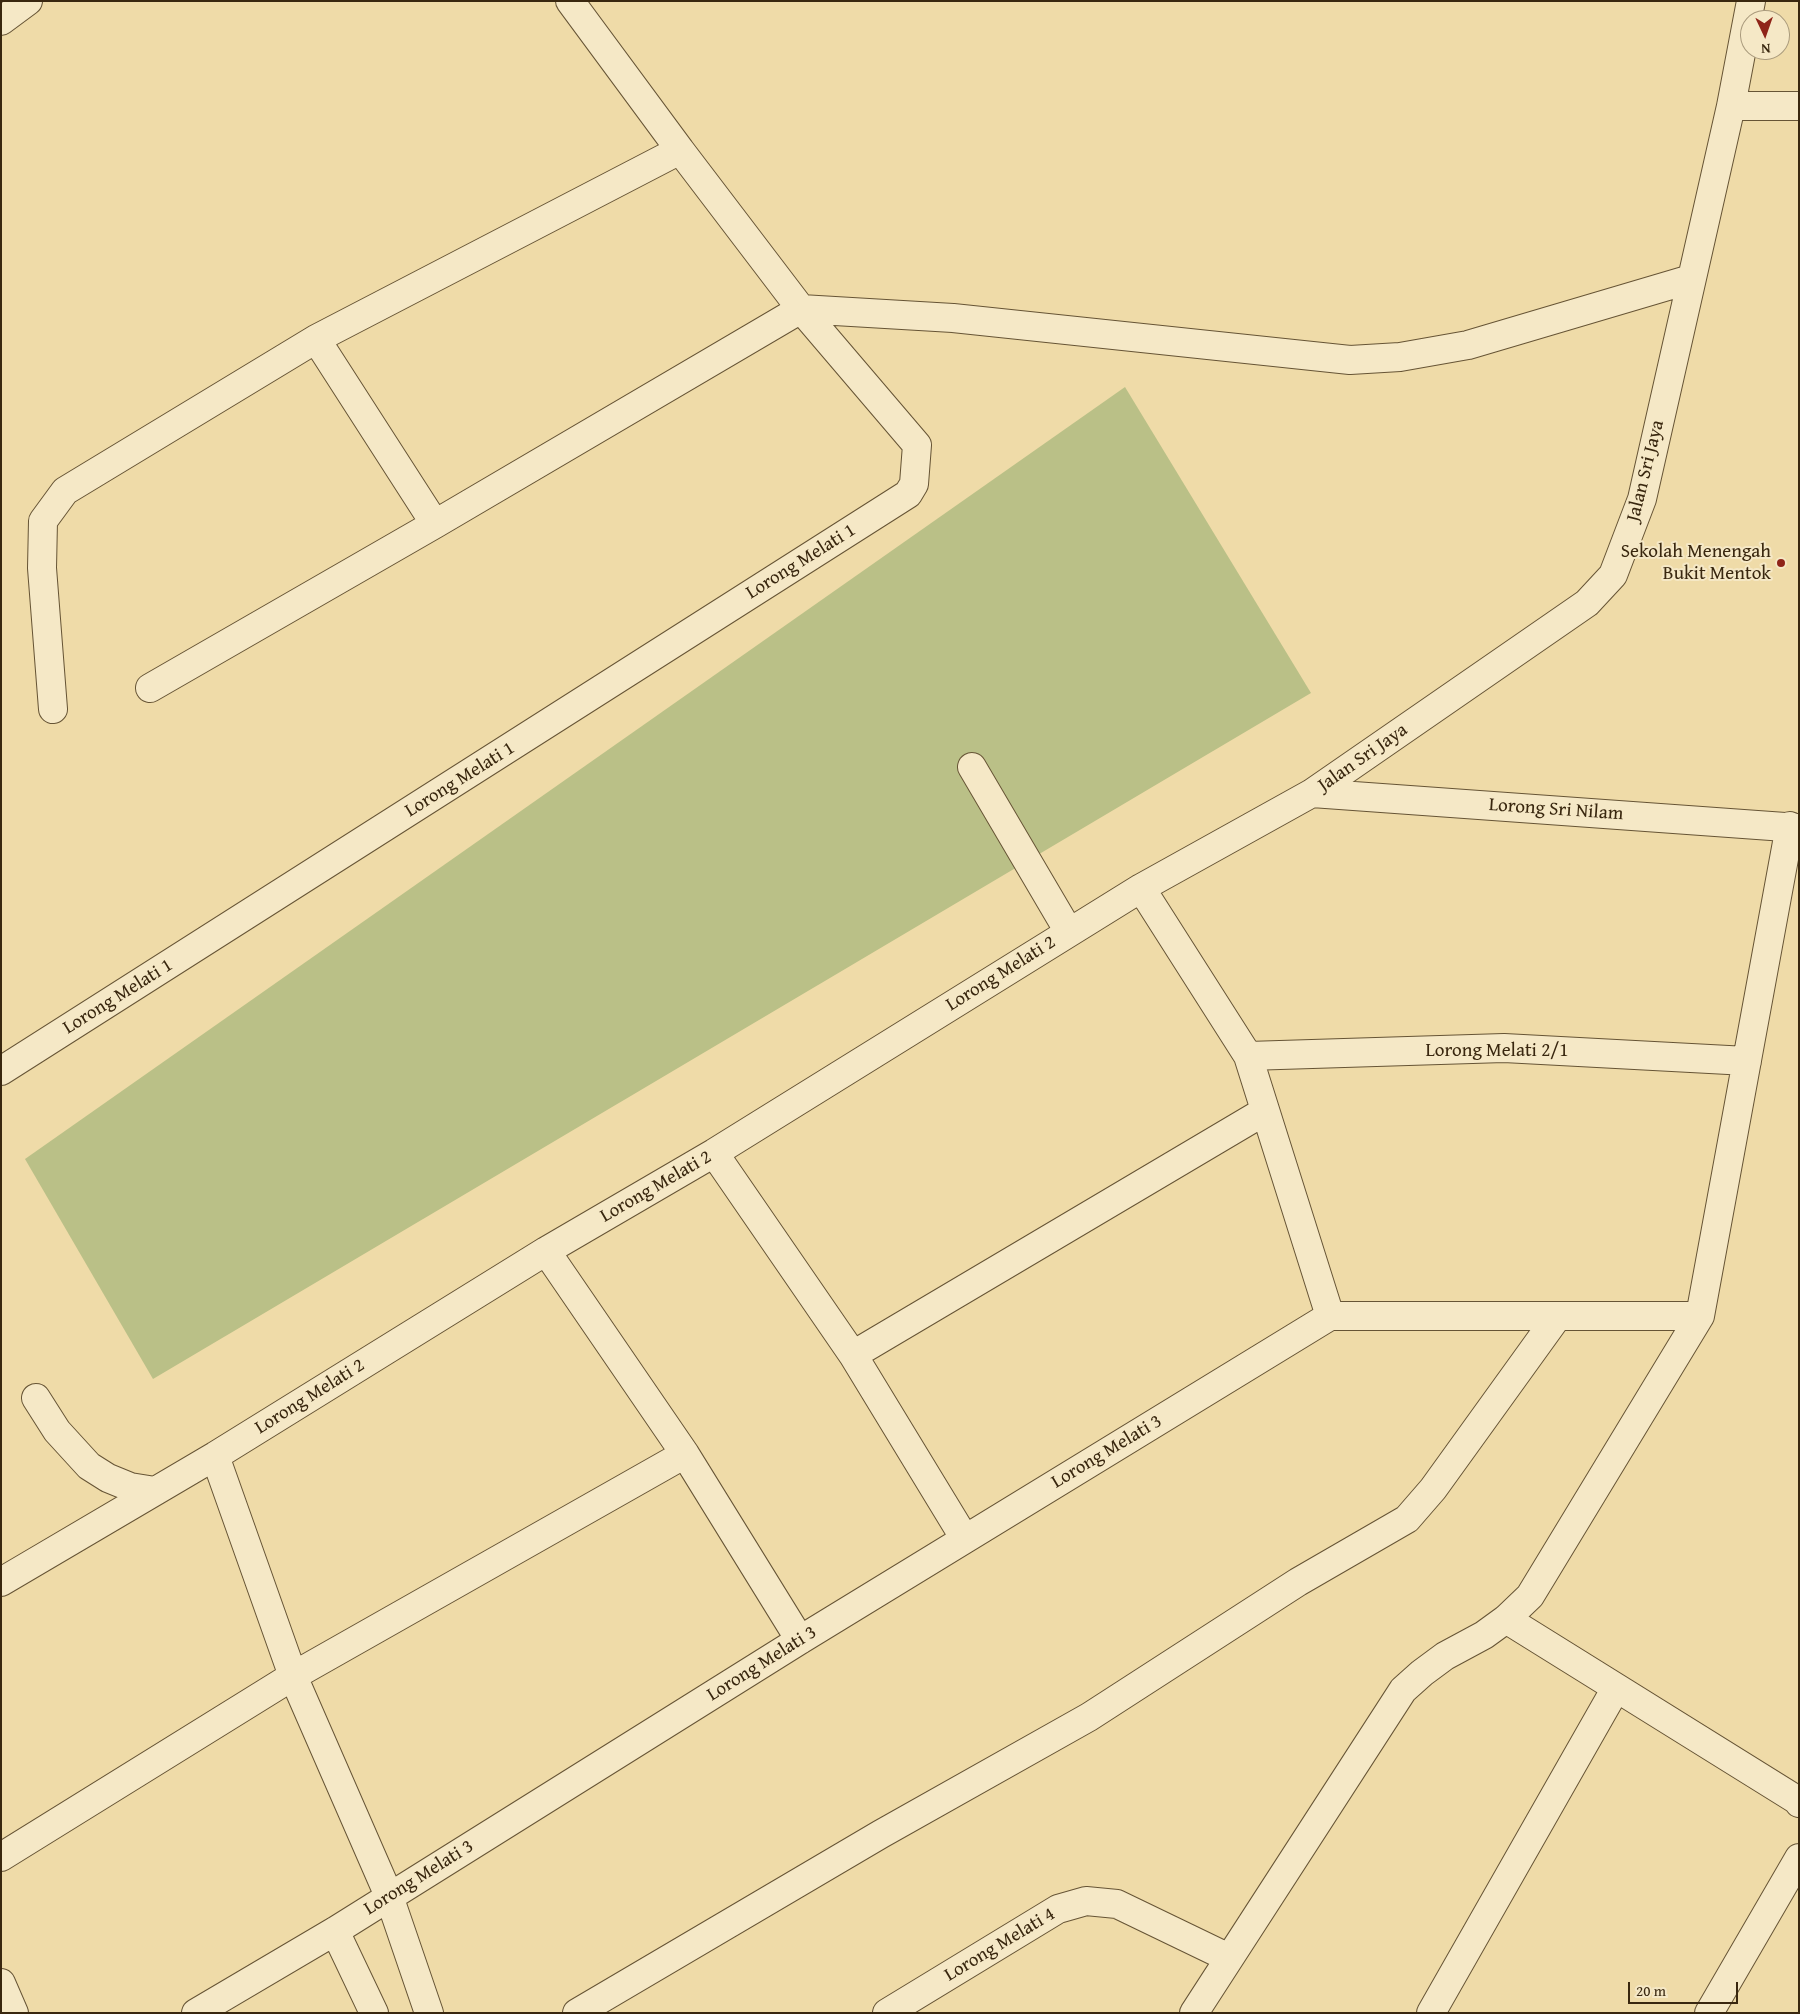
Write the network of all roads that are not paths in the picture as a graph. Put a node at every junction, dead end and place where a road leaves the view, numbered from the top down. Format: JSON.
{"nodes":[{"id":1,"x":28,"y":1,"type":"edge"},
{"id":2,"x":570,"y":1,"type":"edge"},
{"id":3,"x":1751,"y":1,"type":"edge"},
{"id":4,"x":1,"y":21,"type":"edge"},
{"id":5,"x":1731,"y":106,"type":"junction"},
{"id":6,"x":1799,"y":106,"type":"edge"},
{"id":7,"x":680,"y":150,"type":"junction"},
{"id":8,"x":1691,"y":279,"type":"junction"},
{"id":9,"x":801,"y":309,"type":"junction"},
{"id":10,"x":316,"y":339,"type":"junction"},
{"id":11,"x":435,"y":524,"type":"junction"},
{"id":12,"x":150,"y":688,"type":"dead end"},
{"id":13,"x":53,"y":709,"type":"dead end"},
{"id":14,"x":972,"y":767,"type":"dead end"},
{"id":15,"x":1312,"y":794,"type":"junction"},
{"id":16,"x":1794,"y":827,"type":"edge"},
{"id":17,"x":1141,"y":888,"type":"junction"},
{"id":18,"x":1069,"y":932,"type":"junction"},
{"id":19,"x":1248,"y":1056,"type":"junction"},
{"id":20,"x":1747,"y":1061,"type":"junction"},
{"id":21,"x":1,"y":1071,"type":"edge"},
{"id":22,"x":1265,"y":1111,"type":"junction"},
{"id":23,"x":714,"y":1153,"type":"junction"},
{"id":24,"x":546,"y":1251,"type":"junction"},
{"id":25,"x":1330,"y":1316,"type":"junction"},
{"id":26,"x":1700,"y":1316,"type":"junction"},
{"id":27,"x":1556,"y":1317,"type":"junction"},
{"id":28,"x":853,"y":1355,"type":"junction"},
{"id":29,"x":36,"y":1398,"type":"dead end"},
{"id":30,"x":685,"y":1454,"type":"junction"},
{"id":31,"x":215,"y":1456,"type":"junction"},
{"id":32,"x":155,"y":1491,"type":"junction"},
{"id":33,"x":965,"y":1539,"type":"junction"},
{"id":34,"x":1,"y":1582,"type":"edge"},
{"id":35,"x":1506,"y":1619,"type":"junction"},
{"id":36,"x":800,"y":1640,"type":"junction"},
{"id":37,"x":293,"y":1676,"type":"junction"},
{"id":38,"x":1616,"y":1688,"type":"junction"},
{"id":39,"x":1799,"y":1803,"type":"edge"},
{"id":40,"x":1,"y":1857,"type":"edge"},
{"id":41,"x":1799,"y":1858,"type":"edge"},
{"id":42,"x":390,"y":1896,"type":"junction"},
{"id":43,"x":336,"y":1931,"type":"junction"},
{"id":44,"x":1229,"y":1958,"type":"junction"},
{"id":45,"x":1,"y":1982,"type":"edge"},
{"id":46,"x":14,"y":2013,"type":"edge"},
{"id":47,"x":196,"y":2013,"type":"edge"},
{"id":48,"x":374,"y":2013,"type":"edge"},
{"id":49,"x":429,"y":2013,"type":"edge"},
{"id":50,"x":577,"y":2013,"type":"edge"},
{"id":51,"x":887,"y":2013,"type":"edge"},
{"id":52,"x":1194,"y":2013,"type":"edge"},
{"id":53,"x":1431,"y":2013,"type":"edge"},
{"id":54,"x":1709,"y":2013,"type":"edge"}],
"edges":[{"from":1,"to":4,"type":"street"},
{"from":2,"to":7,"type":"street"},
{"from":3,"to":5,"type":"street","name":"Jalan Sri Jaya"},
{"from":5,"to":6,"type":"street"},
{"from":5,"to":8,"type":"street","name":"Jalan Sri Jaya"},
{"from":7,"to":9,"type":"street"},
{"from":7,"to":10,"type":"street"},
{"from":8,"to":9,"type":"street"},
{"from":8,"to":15,"type":"street","name":"Jalan Sri Jaya"},
{"from":9,"to":11,"type":"street"},
{"from":9,"to":21,"type":"street","name":"Lorong Melati 1"},
{"from":10,"to":11,"type":"street"},
{"from":10,"to":13,"type":"street"},
{"from":11,"to":12,"type":"street"},
{"from":14,"to":18,"type":"street"},
{"from":15,"to":16,"type":"street","name":"Lorong Sri Nilam"},
{"from":15,"to":17,"type":"street","name":"Lorong Melati 2"},
{"from":16,"to":20,"type":"street"},
{"from":17,"to":18,"type":"street","name":"Lorong Melati 2"},
{"from":17,"to":19,"type":"street"},
{"from":18,"to":23,"type":"street","name":"Lorong Melati 2"},
{"from":19,"to":20,"type":"street","name":"Lorong Melati 2/1"},
{"from":19,"to":22,"type":"street"},
{"from":20,"to":26,"type":"street"},
{"from":22,"to":25,"type":"street"},
{"from":22,"to":28,"type":"street"},
{"from":23,"to":24,"type":"street","name":"Lorong Melati 2"},
{"from":23,"to":28,"type":"street"},
{"from":24,"to":30,"type":"street"},
{"from":24,"to":31,"type":"street","name":"Lorong Melati 2"},
{"from":25,"to":27,"type":"street"},
{"from":25,"to":33,"type":"street","name":"Lorong Melati 3"},
{"from":26,"to":27,"type":"street"},
{"from":26,"to":35,"type":"street"},
{"from":27,"to":50,"type":"street"},
{"from":28,"to":33,"type":"street"},
{"from":29,"to":32,"type":"street"},
{"from":30,"to":36,"type":"street"},
{"from":30,"to":37,"type":"street"},
{"from":31,"to":32,"type":"street","name":"Lorong Melati 2"},
{"from":31,"to":37,"type":"street"},
{"from":32,"to":34,"type":"street","name":"Lorong Melati 2"},
{"from":33,"to":36,"type":"street","name":"Lorong Melati 3"},
{"from":35,"to":38,"type":"street"},
{"from":35,"to":44,"type":"street"},
{"from":36,"to":42,"type":"street","name":"Lorong Melati 3"},
{"from":37,"to":40,"type":"street"},
{"from":37,"to":42,"type":"street"},
{"from":38,"to":39,"type":"street"},
{"from":38,"to":53,"type":"street"},
{"from":41,"to":54,"type":"street"},
{"from":42,"to":43,"type":"street","name":"Lorong Melati 3"},
{"from":42,"to":49,"type":"street"},
{"from":43,"to":47,"type":"street","name":"Lorong Melati 3"},
{"from":43,"to":48,"type":"street"},
{"from":44,"to":51,"type":"street","name":"Lorong Melati 4"},
{"from":44,"to":52,"type":"street"},
{"from":45,"to":46,"type":"street"}]}
